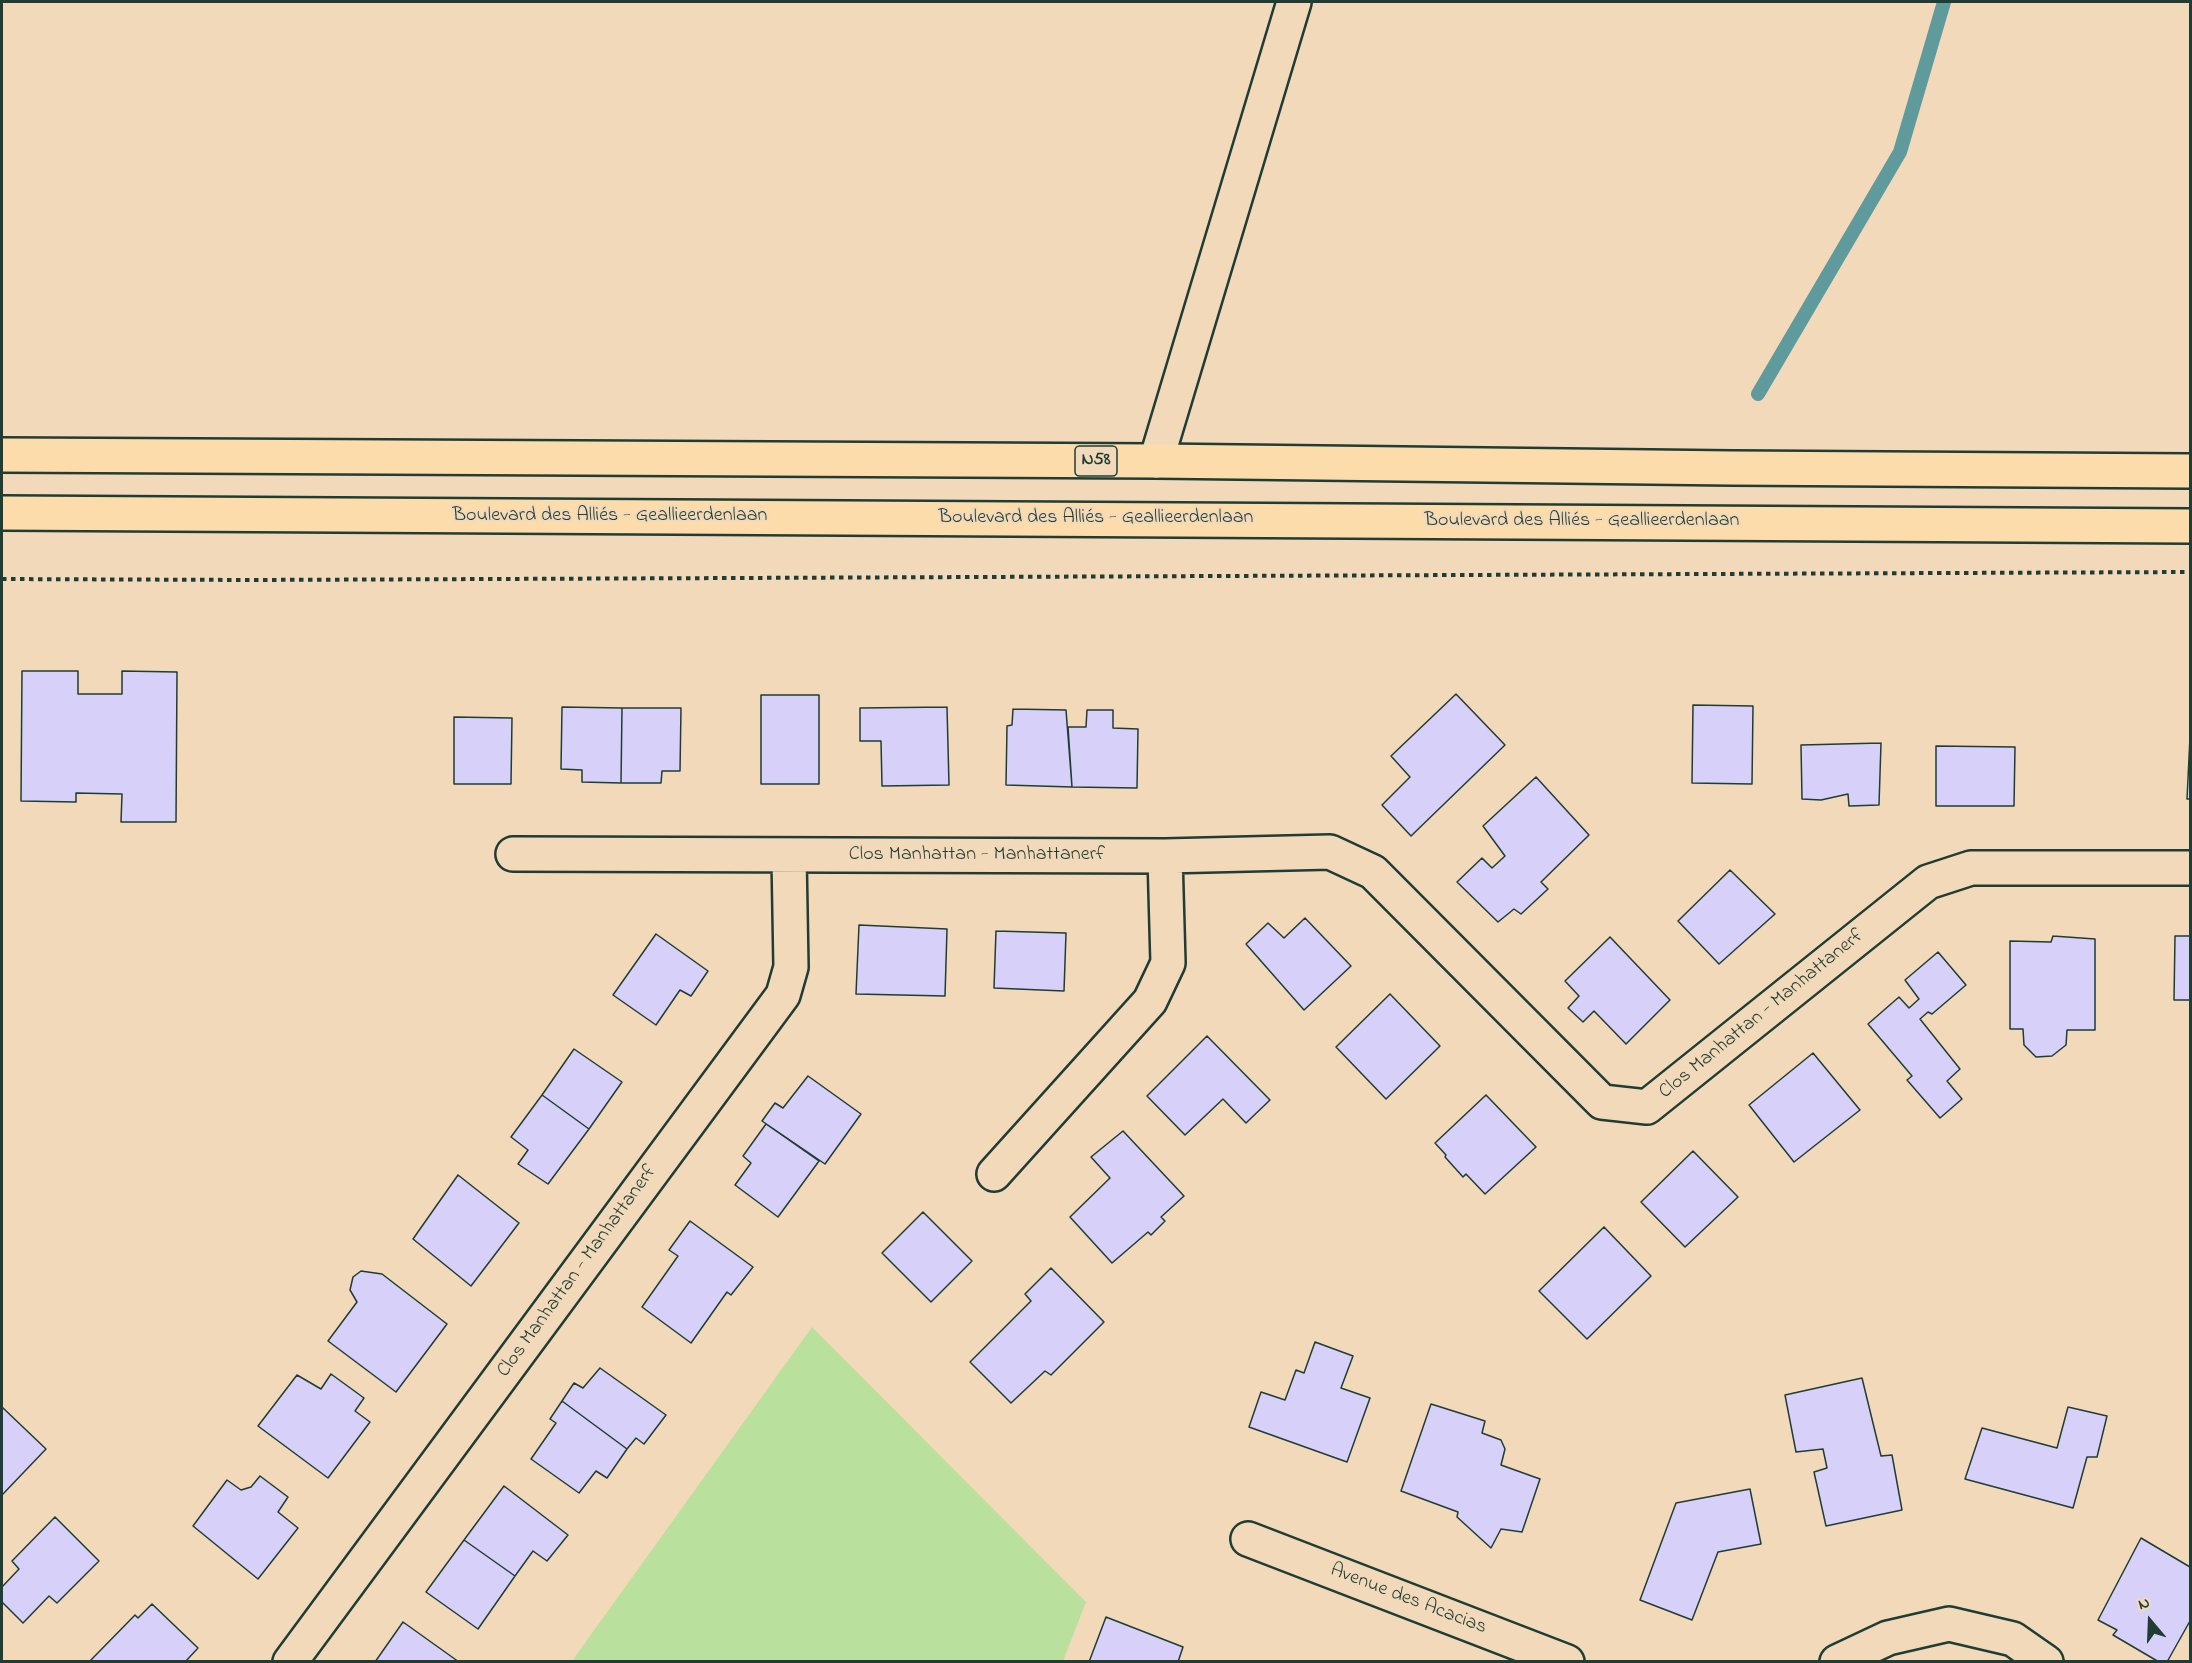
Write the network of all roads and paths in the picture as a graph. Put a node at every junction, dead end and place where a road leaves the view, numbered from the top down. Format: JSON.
{"nodes":[{"id":1,"x":1294,"y":2,"type":"edge"},
{"id":2,"x":2,"y":455,"type":"edge"},
{"id":3,"x":1156,"y":461,"type":"junction"},
{"id":4,"x":2190,"y":471,"type":"edge"},
{"id":5,"x":2,"y":513,"type":"edge"},
{"id":6,"x":2190,"y":526,"type":"edge"},
{"id":7,"x":2190,"y":572,"type":"edge"},
{"id":8,"x":2,"y":579,"type":"edge"},
{"id":9,"x":513,"y":854,"type":"dead end"},
{"id":10,"x":789,"y":856,"type":"junction"},
{"id":11,"x":1165,"y":856,"type":"junction"},
{"id":12,"x":2190,"y":868,"type":"edge"},
{"id":13,"x":994,"y":1174,"type":"dead end"},
{"id":14,"x":1248,"y":1539,"type":"dead end"},
{"id":15,"x":290,"y":1662,"type":"edge"},
{"id":16,"x":1568,"y":1662,"type":"edge"},
{"id":17,"x":1837,"y":1662,"type":"edge"},
{"id":18,"x":2046,"y":1662,"type":"edge"}],
"edges":[{"from":1,"to":3,"type":"street"},
{"from":2,"to":3,"type":"highway","number":"N58"},
{"from":3,"to":4,"type":"highway","number":"N58"},
{"from":5,"to":6,"type":"highway","name":"Boulevard des Alliés - Geallieerdenlaan"},
{"from":7,"to":8,"type":"path"},
{"from":9,"to":10,"type":"street","name":"Clos Manhattan - Manhattanerf"},
{"from":10,"to":11,"type":"street","name":"Clos Manhattan - Manhattanerf"},
{"from":10,"to":15,"type":"street","name":"Clos Manhattan - Manhattanerf"},
{"from":11,"to":12,"type":"street","name":"Clos Manhattan - Manhattanerf"},
{"from":11,"to":13,"type":"street"},
{"from":14,"to":16,"type":"street","name":"Avenue des Acacias"},
{"from":17,"to":18,"type":"street"}]}
